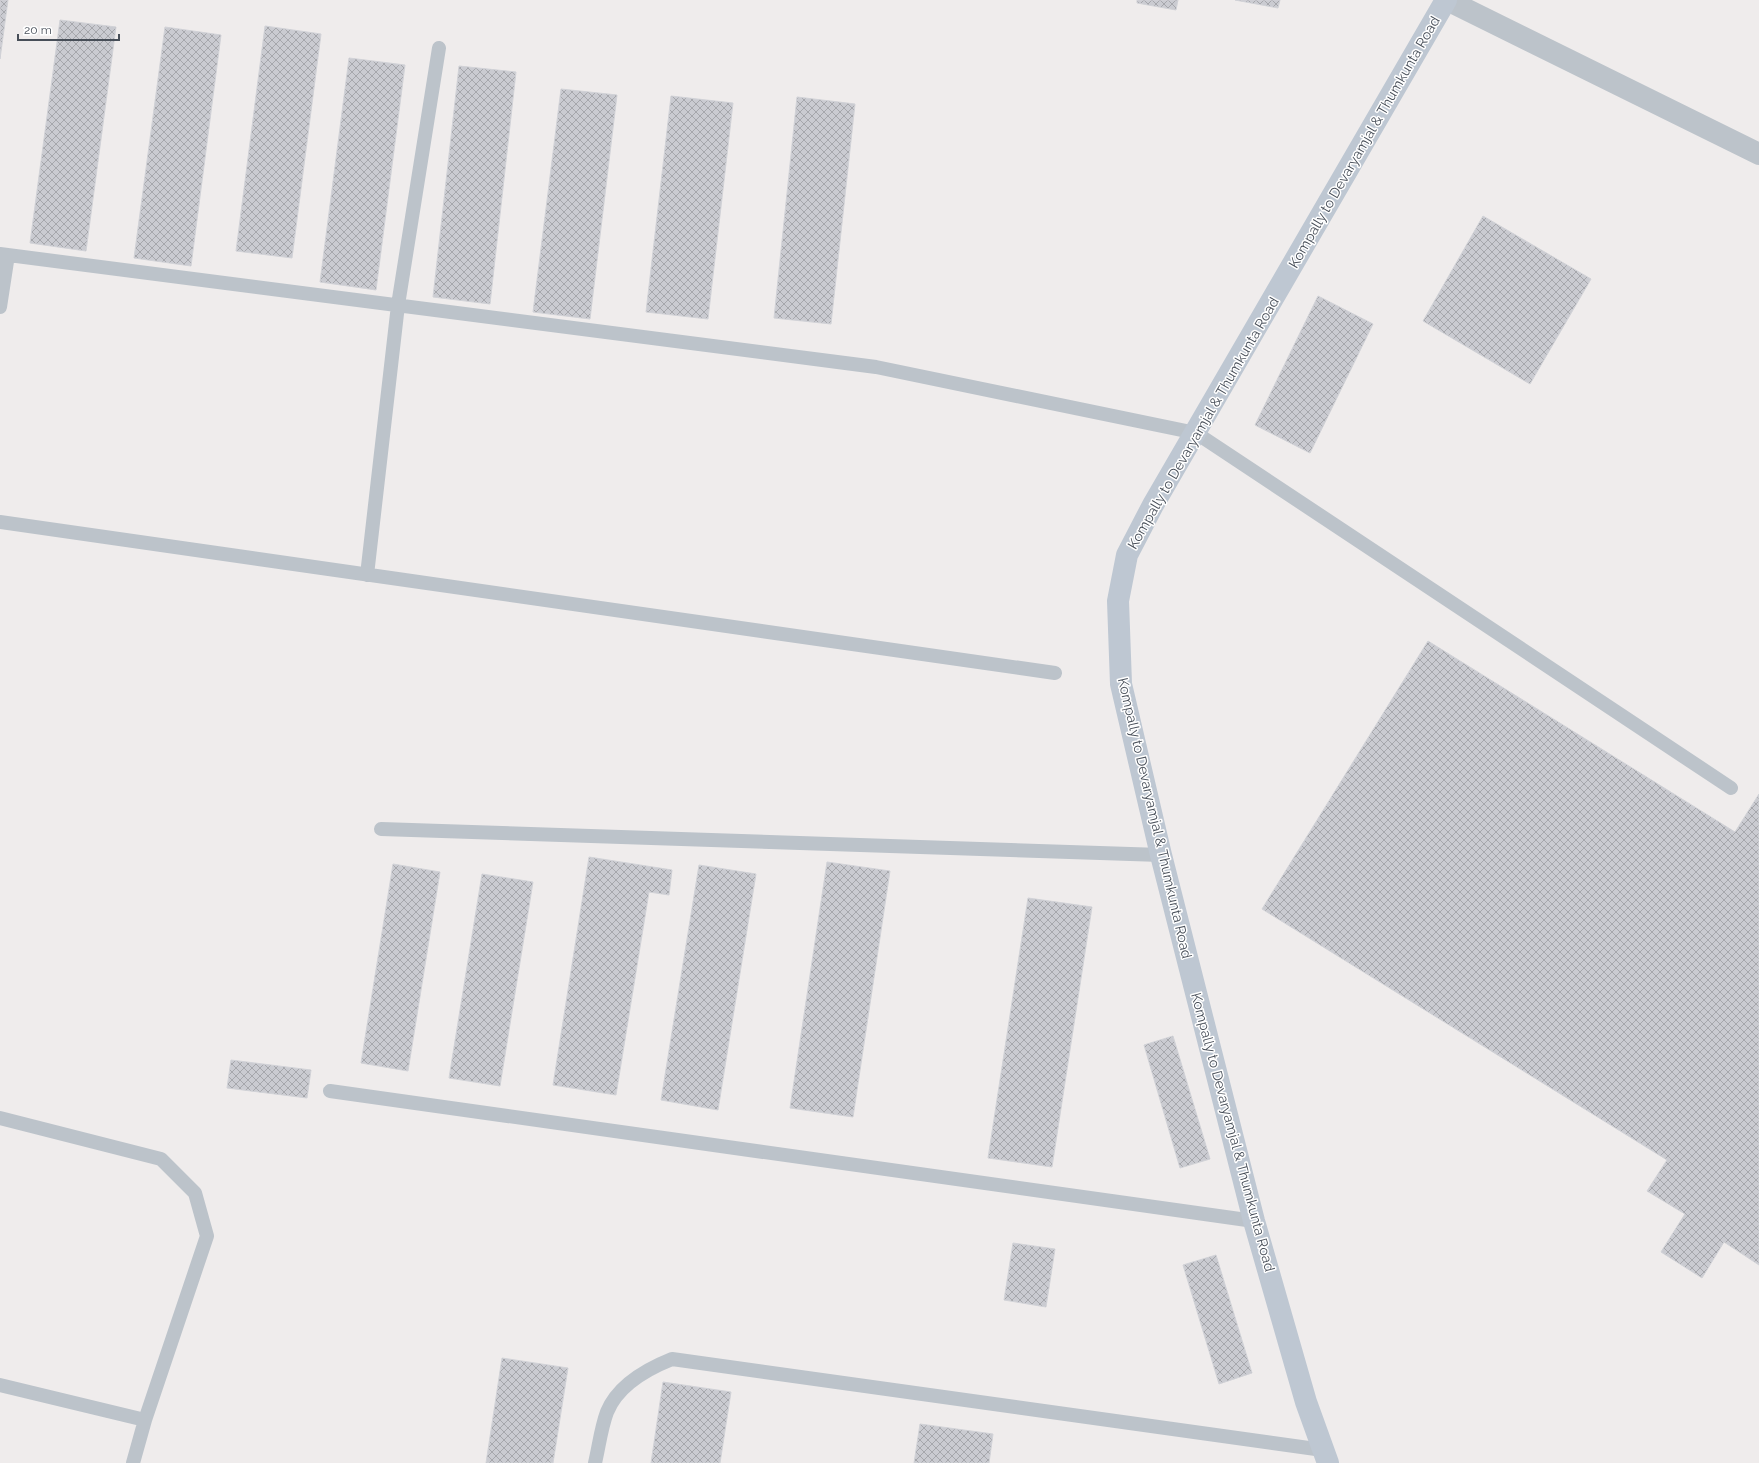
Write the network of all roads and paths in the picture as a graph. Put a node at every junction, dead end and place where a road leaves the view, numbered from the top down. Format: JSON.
{"nodes":[{"id":1,"x":1446,"y":0,"type":"edge"},
{"id":2,"x":439,"y":48,"type":"dead end"},
{"id":3,"x":1759,"y":154,"type":"edge"},
{"id":4,"x":4,"y":255,"type":"edge"},
{"id":5,"x":398,"y":305,"type":"junction"},
{"id":6,"x":0,"y":307,"type":"edge"},
{"id":7,"x":1196,"y":433,"type":"junction"},
{"id":8,"x":0,"y":522,"type":"edge"},
{"id":9,"x":367,"y":575,"type":"junction"},
{"id":10,"x":1055,"y":673,"type":"dead end"},
{"id":11,"x":1731,"y":788,"type":"dead end"},
{"id":12,"x":381,"y":829,"type":"dead end"},
{"id":13,"x":1162,"y":856,"type":"junction"},
{"id":14,"x":330,"y":1091,"type":"dead end"},
{"id":15,"x":0,"y":1118,"type":"edge"},
{"id":16,"x":1254,"y":1221,"type":"junction"},
{"id":17,"x":0,"y":1385,"type":"edge"},
{"id":18,"x":145,"y":1420,"type":"junction"},
{"id":19,"x":1325,"y":1456,"type":"edge"},
{"id":20,"x":133,"y":1463,"type":"edge"},
{"id":21,"x":595,"y":1463,"type":"edge"}],
"edges":[{"from":1,"to":3,"type":"street"},
{"from":1,"to":7,"type":"main road","name":"Kompally to Devaryamjal & Thumkunta Road"},
{"from":2,"to":5,"type":"lane"},
{"from":4,"to":5,"type":"lane"},
{"from":4,"to":6,"type":"lane"},
{"from":5,"to":7,"type":"lane"},
{"from":5,"to":9,"type":"lane"},
{"from":7,"to":11,"type":"lane"},
{"from":7,"to":13,"type":"main road","name":"Kompally to Devaryamjal & Thumkunta Road"},
{"from":8,"to":9,"type":"lane"},
{"from":9,"to":10,"type":"lane"},
{"from":12,"to":13,"type":"lane"},
{"from":13,"to":16,"type":"main road","name":"Kompally to Devaryamjal & Thumkunta Road"},
{"from":14,"to":16,"type":"lane"},
{"from":15,"to":18,"type":"lane"},
{"from":16,"to":19,"type":"main road","name":"Kompally to Devaryamjal & Thumkunta Road"},
{"from":17,"to":18,"type":"lane"},
{"from":18,"to":20,"type":"lane"},
{"from":19,"to":21,"type":"lane"}]}
